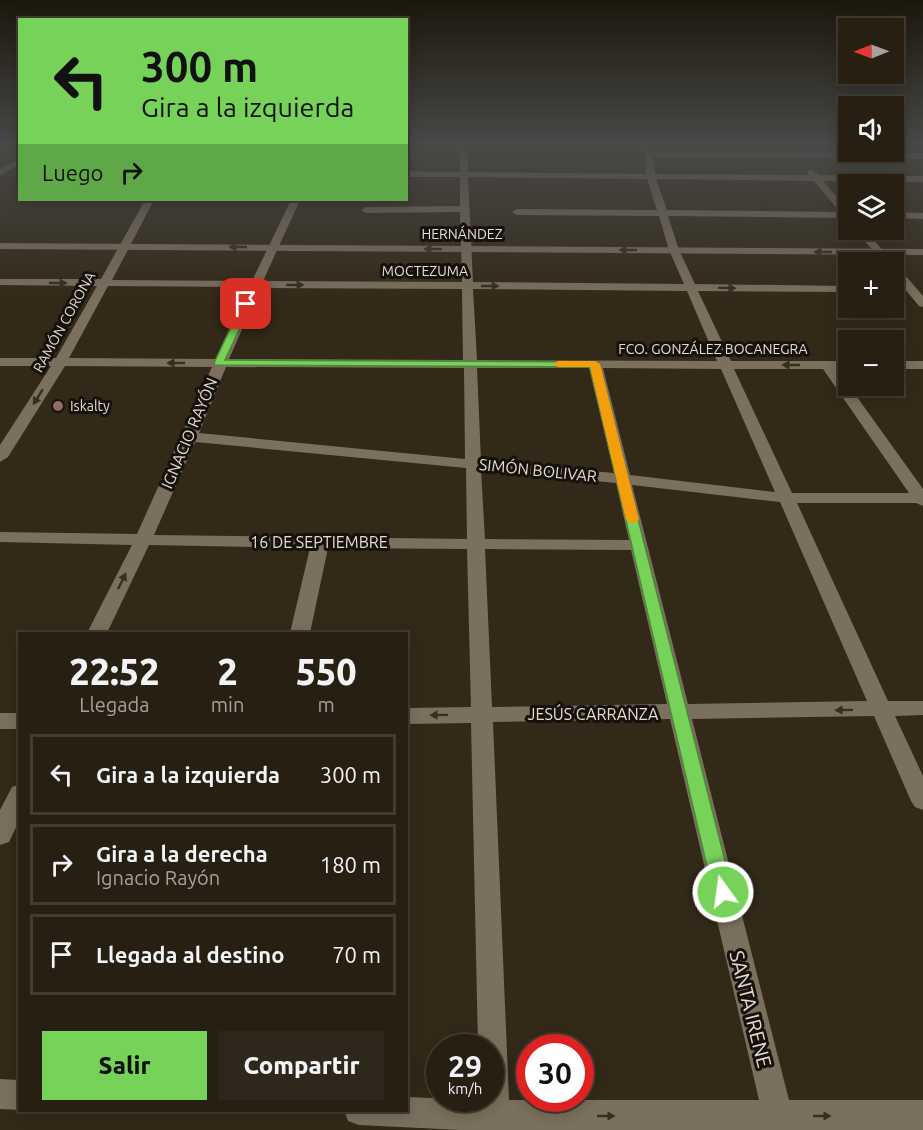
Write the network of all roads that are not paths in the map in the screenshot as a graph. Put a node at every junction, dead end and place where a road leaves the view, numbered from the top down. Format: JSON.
{"nodes":[{"id":1,"x":465,"y":197,"type":"edge"},
{"id":2,"x":658,"y":197,"type":"edge"},
{"id":3,"x":149,"y":201,"type":"edge"},
{"id":4,"x":296,"y":201,"type":"edge"},
{"id":5,"x":465,"y":209,"type":"junction"},
{"id":6,"x":366,"y":210,"type":"dead end"},
{"id":7,"x":517,"y":212,"type":"dead end"},
{"id":8,"x":664,"y":212,"type":"junction"},
{"id":9,"x":904,"y":215,"type":"edge"},
{"id":10,"x":838,"y":216,"type":"edge"},
{"id":11,"x":923,"y":216,"type":"edge"},
{"id":12,"x":869,"y":240,"type":"edge"},
{"id":13,"x":0,"y":246,"type":"edge"},
{"id":14,"x":123,"y":247,"type":"junction"},
{"id":15,"x":272,"y":248,"type":"junction"},
{"id":16,"x":466,"y":249,"type":"junction"},
{"id":17,"x":674,"y":250,"type":"junction"},
{"id":18,"x":879,"y":252,"type":"joint"},
{"id":19,"x":904,"y":252,"type":"edge"},
{"id":20,"x":923,"y":252,"type":"edge"},
{"id":21,"x":904,"y":278,"type":"edge"},
{"id":22,"x":0,"y":282,"type":"edge"},
{"id":23,"x":104,"y":283,"type":"junction"},
{"id":24,"x":255,"y":285,"type":"junction"},
{"id":25,"x":468,"y":286,"type":"junction"},
{"id":26,"x":691,"y":288,"type":"junction"},
{"id":27,"x":838,"y":289,"type":"edge"},
{"id":28,"x":917,"y":290,"type":"edge"},
{"id":29,"x":923,"y":303,"type":"edge"},
{"id":30,"x":0,"y":362,"type":"edge"},
{"id":31,"x":60,"y":363,"type":"junction"},
{"id":32,"x":219,"y":363,"type":"junction"},
{"id":33,"x":470,"y":364,"type":"junction"},
{"id":34,"x":595,"y":364,"type":"junction"},
{"id":35,"x":725,"y":364,"type":"junction"},
{"id":36,"x":827,"y":365,"type":"junction"},
{"id":37,"x":838,"y":365,"type":"edge"},
{"id":38,"x":904,"y":365,"type":"edge"},
{"id":39,"x":923,"y":365,"type":"edge"},
{"id":40,"x":190,"y":437,"type":"junction"},
{"id":41,"x":0,"y":458,"type":"edge"},
{"id":42,"x":474,"y":464,"type":"junction"},
{"id":43,"x":623,"y":479,"type":"junction"},
{"id":44,"x":786,"y":498,"type":"junction"},
{"id":45,"x":922,"y":499,"type":"edge"},
{"id":46,"x":0,"y":537,"type":"edge"},
{"id":47,"x":142,"y":541,"type":"junction"},
{"id":48,"x":320,"y":543,"type":"junction"},
{"id":49,"x":476,"y":543,"type":"junction"},
{"id":50,"x":639,"y":545,"type":"junction"},
{"id":51,"x":96,"y":632,"type":"edge"},
{"id":52,"x":300,"y":632,"type":"edge"},
{"id":53,"x":923,"y":708,"type":"edge"},
{"id":54,"x":881,"y":709,"type":"junction"},
{"id":55,"x":680,"y":713,"type":"junction"},
{"id":56,"x":482,"y":715,"type":"junction"},
{"id":57,"x":408,"y":716,"type":"edge"},
{"id":58,"x":0,"y":721,"type":"edge"},
{"id":59,"x":18,"y":721,"type":"edge"},
{"id":60,"x":18,"y":797,"type":"edge"},
{"id":61,"x":923,"y":801,"type":"edge"},
{"id":62,"x":0,"y":835,"type":"edge"},
{"id":63,"x":0,"y":1094,"type":"edge"},
{"id":64,"x":18,"y":1095,"type":"edge"},
{"id":65,"x":379,"y":1112,"type":"edge"},
{"id":66,"x":923,"y":1116,"type":"edge"},
{"id":67,"x":495,"y":1123,"type":"edge"},
{"id":68,"x":779,"y":1123,"type":"edge"}],
"edges":[{"from":1,"to":5,"type":"street"},
{"from":2,"to":8,"type":"street"},
{"from":3,"to":14,"type":"street","name":"RAMÓN CORONA"},
{"from":4,"to":15,"type":"street","name":"IGNACIO RAYÓN"},
{"from":5,"to":6,"type":"street"},
{"from":5,"to":16,"type":"street"},
{"from":7,"to":8,"type":"street"},
{"from":8,"to":10,"type":"street"},
{"from":8,"to":17,"type":"street"},
{"from":9,"to":11,"type":"street"},
{"from":12,"to":18,"type":"street"},
{"from":13,"to":14,"type":"street","name":"HERNÁNDEZ"},
{"from":15,"to":14,"type":"street","name":"HERNÁNDEZ","one_way":true},
{"from":14,"to":23,"type":"street","name":"RAMÓN CORONA"},
{"from":16,"to":15,"type":"street","name":"HERNÁNDEZ","one_way":true},
{"from":15,"to":24,"type":"street","name":"IGNACIO RAYÓN"},
{"from":17,"to":16,"type":"street","name":"HERNÁNDEZ","one_way":true},
{"from":16,"to":25,"type":"street"},
{"from":18,"to":17,"type":"street","name":"HERNÁNDEZ","one_way":true},
{"from":17,"to":26,"type":"street"},
{"from":19,"to":20,"type":"street","name":"HERNÁNDEZ"},
{"from":21,"to":28,"type":"street"},
{"from":22,"to":23,"type":"street","name":"MOCTEZUMA","one_way":true},
{"from":23,"to":24,"type":"street","name":"MOCTEZUMA"},
{"from":23,"to":31,"type":"street","name":"RAMÓN CORONA"},
{"from":24,"to":25,"type":"street","name":"MOCTEZUMA","one_way":true},
{"from":24,"to":32,"type":"street","name":"IGNACIO RAYÓN"},
{"from":25,"to":26,"type":"street","name":"MOCTEZUMA","one_way":true},
{"from":25,"to":33,"type":"street"},
{"from":26,"to":27,"type":"street","name":"MOCTEZUMA","one_way":true},
{"from":26,"to":35,"type":"street"},
{"from":28,"to":29,"type":"street"},
{"from":30,"to":31,"type":"street","name":"FCO. GONZÁLEZ BOCANEGRA"},
{"from":32,"to":31,"type":"street","name":"FCO. GONZÁLEZ BOCANEGRA","one_way":true},
{"from":31,"to":41,"type":"street","name":"RAMÓN CORONA","one_way":true},
{"from":32,"to":33,"type":"street","name":"FCO. GONZÁLEZ BOCANEGRA"},
{"from":32,"to":40,"type":"street","name":"IGNACIO RAYÓN"},
{"from":33,"to":34,"type":"street","name":"FCO. GONZÁLEZ BOCANEGRA"},
{"from":33,"to":42,"type":"street"},
{"from":34,"to":35,"type":"street","name":"FCO. GONZÁLEZ BOCANEGRA"},
{"from":34,"to":43,"type":"street","name":"SANTA IRENE"},
{"from":36,"to":35,"type":"street","name":"FCO. GONZÁLEZ BOCANEGRA","one_way":true},
{"from":35,"to":44,"type":"street"},
{"from":36,"to":37,"type":"street","name":"FCO. GONZÁLEZ BOCANEGRA"},
{"from":36,"to":45,"type":"street"},
{"from":38,"to":39,"type":"street"},
{"from":40,"to":42,"type":"street","name":"SIMÓN BOLIVAR"},
{"from":40,"to":47,"type":"street","name":"IGNACIO RAYÓN"},
{"from":42,"to":43,"type":"street","name":"SIMÓN BOLIVAR"},
{"from":42,"to":49,"type":"street"},
{"from":43,"to":44,"type":"street","name":"SIMÓN BOLIVAR"},
{"from":43,"to":50,"type":"street","name":"SANTA IRENE"},
{"from":44,"to":45,"type":"street","name":"SIMÓN BOLIVAR"},
{"from":44,"to":54,"type":"street"},
{"from":46,"to":47,"type":"street","name":"16 DE SEPTIEMBRE"},
{"from":47,"to":48,"type":"street","name":"16 DE SEPTIEMBRE"},
{"from":51,"to":47,"type":"street","name":"IGNACIO RAYÓN","one_way":true},
{"from":48,"to":49,"type":"street","name":"16 DE SEPTIEMBRE"},
{"from":48,"to":52,"type":"street"},
{"from":49,"to":50,"type":"street","name":"16 DE SEPTIEMBRE"},
{"from":49,"to":56,"type":"street"},
{"from":50,"to":55,"type":"street","name":"SANTA IRENE"},
{"from":53,"to":54,"type":"street","name":"JESÚS CARRANZA"},
{"from":54,"to":55,"type":"street","name":"JESÚS CARRANZA","one_way":true},
{"from":54,"to":61,"type":"street"},
{"from":55,"to":56,"type":"street","name":"JESÚS CARRANZA"},
{"from":55,"to":68,"type":"street","name":"SANTA IRENE"},
{"from":56,"to":57,"type":"street","name":"JESÚS CARRANZA","one_way":true},
{"from":56,"to":67,"type":"street"},
{"from":58,"to":59,"type":"street"},
{"from":60,"to":62,"type":"street"},
{"from":63,"to":64,"type":"street"},
{"from":65,"to":67,"type":"street"},
{"from":68,"to":66,"type":"street","one_way":true},
{"from":67,"to":68,"type":"street","one_way":true}]}
